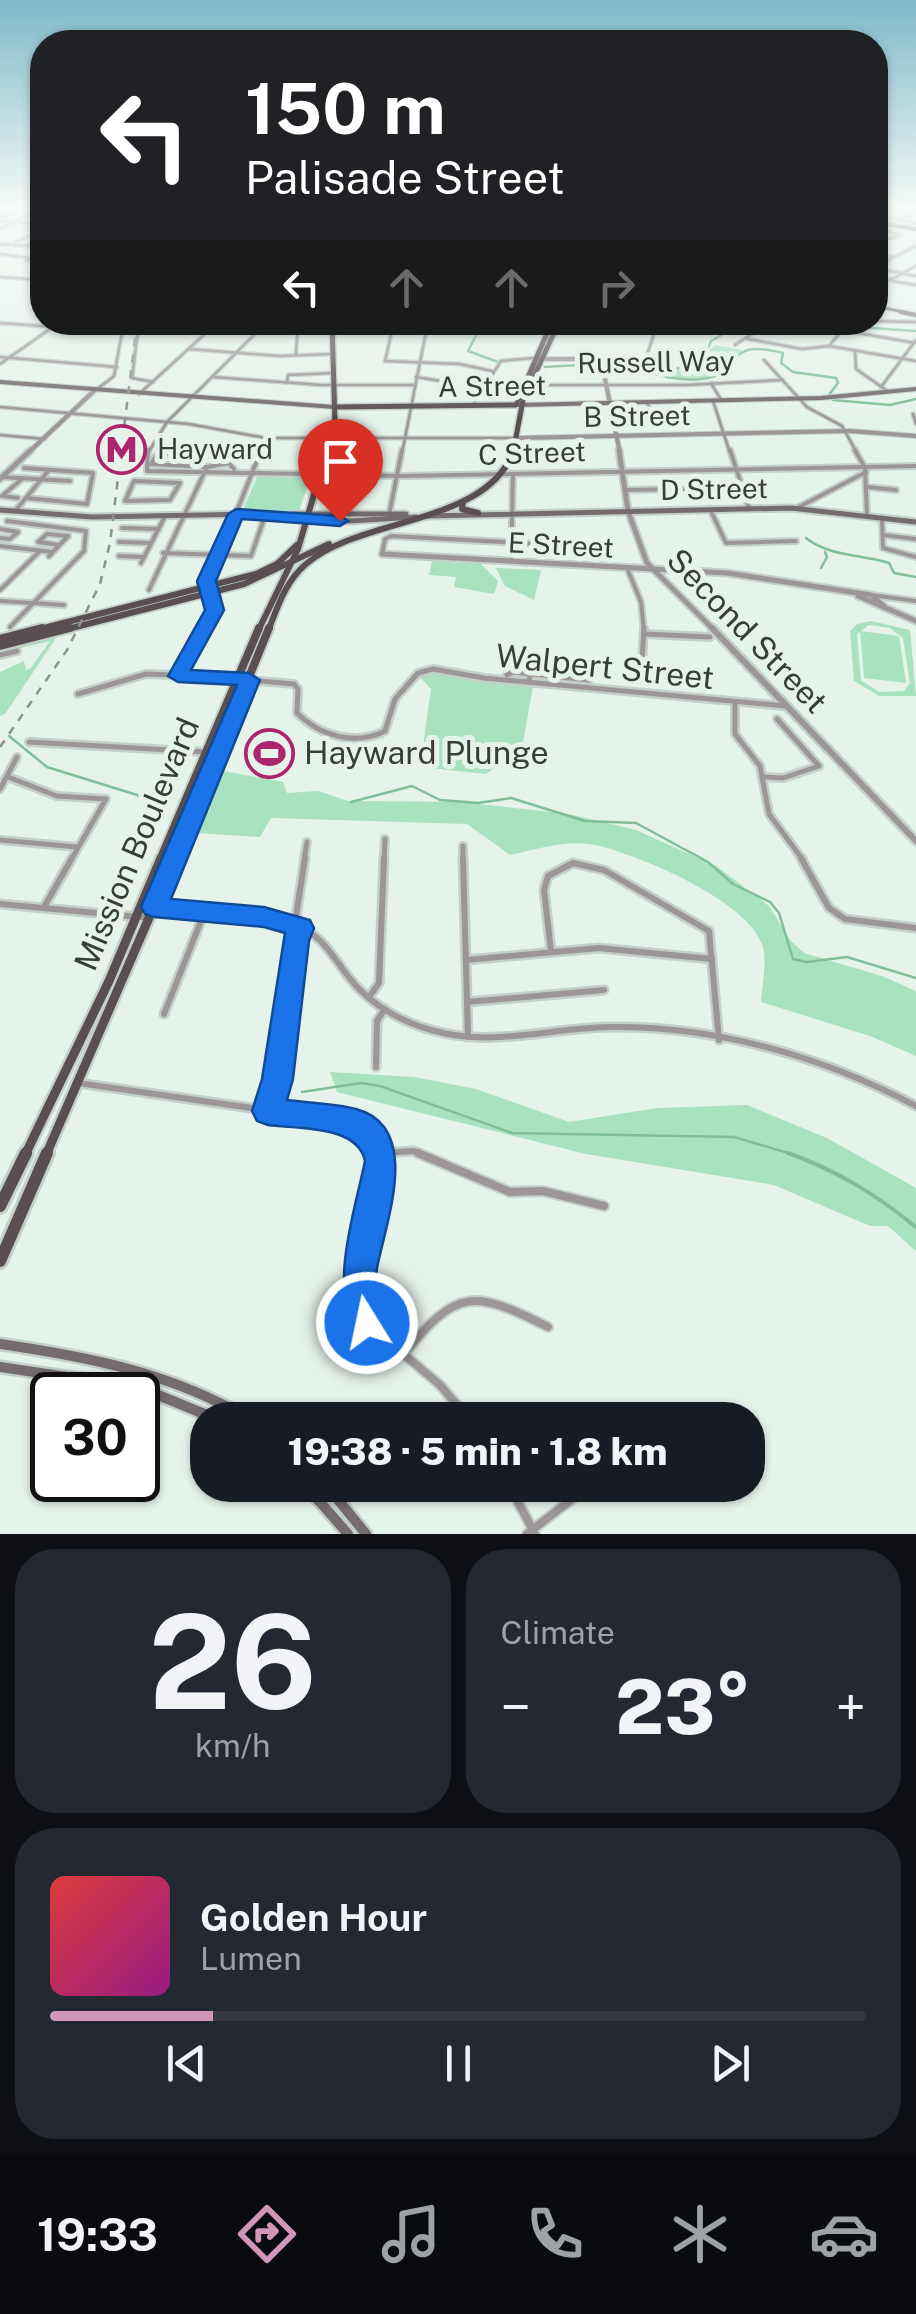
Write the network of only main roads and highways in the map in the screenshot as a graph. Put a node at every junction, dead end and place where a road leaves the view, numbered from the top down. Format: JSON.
{"nodes":[{"id":1,"x":888,"y":309,"type":"edge"},
{"id":2,"x":916,"y":315,"type":"edge"},
{"id":3,"x":332,"y":335,"type":"edge"},
{"id":4,"x":550,"y":335,"type":"edge"},
{"id":5,"x":538,"y":359,"type":"junction"},
{"id":6,"x":1,"y":384,"type":"edge"},
{"id":7,"x":916,"y":389,"type":"edge"},
{"id":8,"x":506,"y":405,"type":"junction"},
{"id":9,"x":518,"y":405,"type":"junction"},
{"id":10,"x":334,"y":407,"type":"junction"},
{"id":11,"x":517,"y":424,"type":"junction"},
{"id":12,"x":464,"y":500,"type":"junction"},
{"id":13,"x":0,"y":510,"type":"edge"},
{"id":14,"x":478,"y":513,"type":"junction"},
{"id":15,"x":512,"y":514,"type":"junction"},
{"id":16,"x":431,"y":515,"type":"junction"},
{"id":17,"x":306,"y":516,"type":"junction"},
{"id":18,"x":412,"y":518,"type":"junction"},
{"id":19,"x":916,"y":522,"type":"edge"},
{"id":20,"x":366,"y":535,"type":"junction"},
{"id":21,"x":387,"y":537,"type":"road end"},
{"id":22,"x":300,"y":542,"type":"junction"},
{"id":23,"x":291,"y":563,"type":"junction"},
{"id":24,"x":253,"y":580,"type":"junction"},
{"id":25,"x":277,"y":586,"type":"junction"},
{"id":26,"x":209,"y":590,"type":"junction"},
{"id":27,"x":0,"y":642,"type":"edge"},
{"id":28,"x":0,"y":1206,"type":"edge"},
{"id":29,"x":0,"y":1262,"type":"edge"},
{"id":30,"x":0,"y":1344,"type":"edge"},
{"id":31,"x":0,"y":1367,"type":"edge"},
{"id":32,"x":224,"y":1402,"type":"edge"},
{"id":33,"x":190,"y":1408,"type":"edge"},
{"id":34,"x":320,"y":1502,"type":"edge"},
{"id":35,"x":340,"y":1502,"type":"edge"},
{"id":36,"x":348,"y":1534,"type":"edge"},
{"id":37,"x":366,"y":1534,"type":"edge"}],
"edges":[{"from":1,"to":2,"type":"main road"},
{"from":3,"to":10,"type":"main road","name":"Mission Boulevard"},
{"from":4,"to":5,"type":"main road"},
{"from":5,"to":9,"type":"main road"},
{"from":5,"to":9,"type":"main road"},
{"from":6,"to":10,"type":"main road","name":"A Street"},
{"from":7,"to":9,"type":"main road","name":"A Street"},
{"from":8,"to":9,"type":"main road","name":"A Street"},
{"from":8,"to":10,"type":"main road","name":"A Street"},
{"from":8,"to":11,"type":"main road"},
{"from":9,"to":11,"type":"main road"},
{"from":10,"to":17,"type":"main road","name":"Mission Boulevard"},
{"from":11,"to":12,"type":"main road"},
{"from":12,"to":14,"type":"main road"},
{"from":12,"to":16,"type":"main road"},
{"from":13,"to":17,"type":"main road","name":"D Street"},
{"from":14,"to":15,"type":"main road","name":"D Street"},
{"from":14,"to":16,"type":"main road","name":"D Street"},
{"from":15,"to":16,"type":"main road","name":"D Street"},
{"from":15,"to":19,"type":"main road","name":"D Street"},
{"from":16,"to":17,"type":"main road","name":"D Street"},
{"from":16,"to":18,"type":"main road"},
{"from":16,"to":20,"type":"main road"},
{"from":17,"to":18,"type":"main road","name":"D Street"},
{"from":17,"to":22,"type":"main road","name":"Mission Boulevard"},
{"from":18,"to":23,"type":"main road"},
{"from":20,"to":21,"type":"main road"},
{"from":20,"to":29,"type":"main road","name":"Mission Boulevard"},
{"from":22,"to":23,"type":"main road","name":"Mission Boulevard"},
{"from":22,"to":26,"type":"main road"},
{"from":23,"to":24,"type":"main road"},
{"from":23,"to":25,"type":"main road","name":"Mission Boulevard"},
{"from":24,"to":25,"type":"main road"},
{"from":24,"to":26,"type":"main road"},
{"from":25,"to":28,"type":"main road","name":"Mission Boulevard"},
{"from":26,"to":27,"type":"main road"},
{"from":30,"to":32,"type":"main road"},
{"from":31,"to":33,"type":"main road"},
{"from":34,"to":36,"type":"main road"},
{"from":35,"to":37,"type":"main road"}]}
